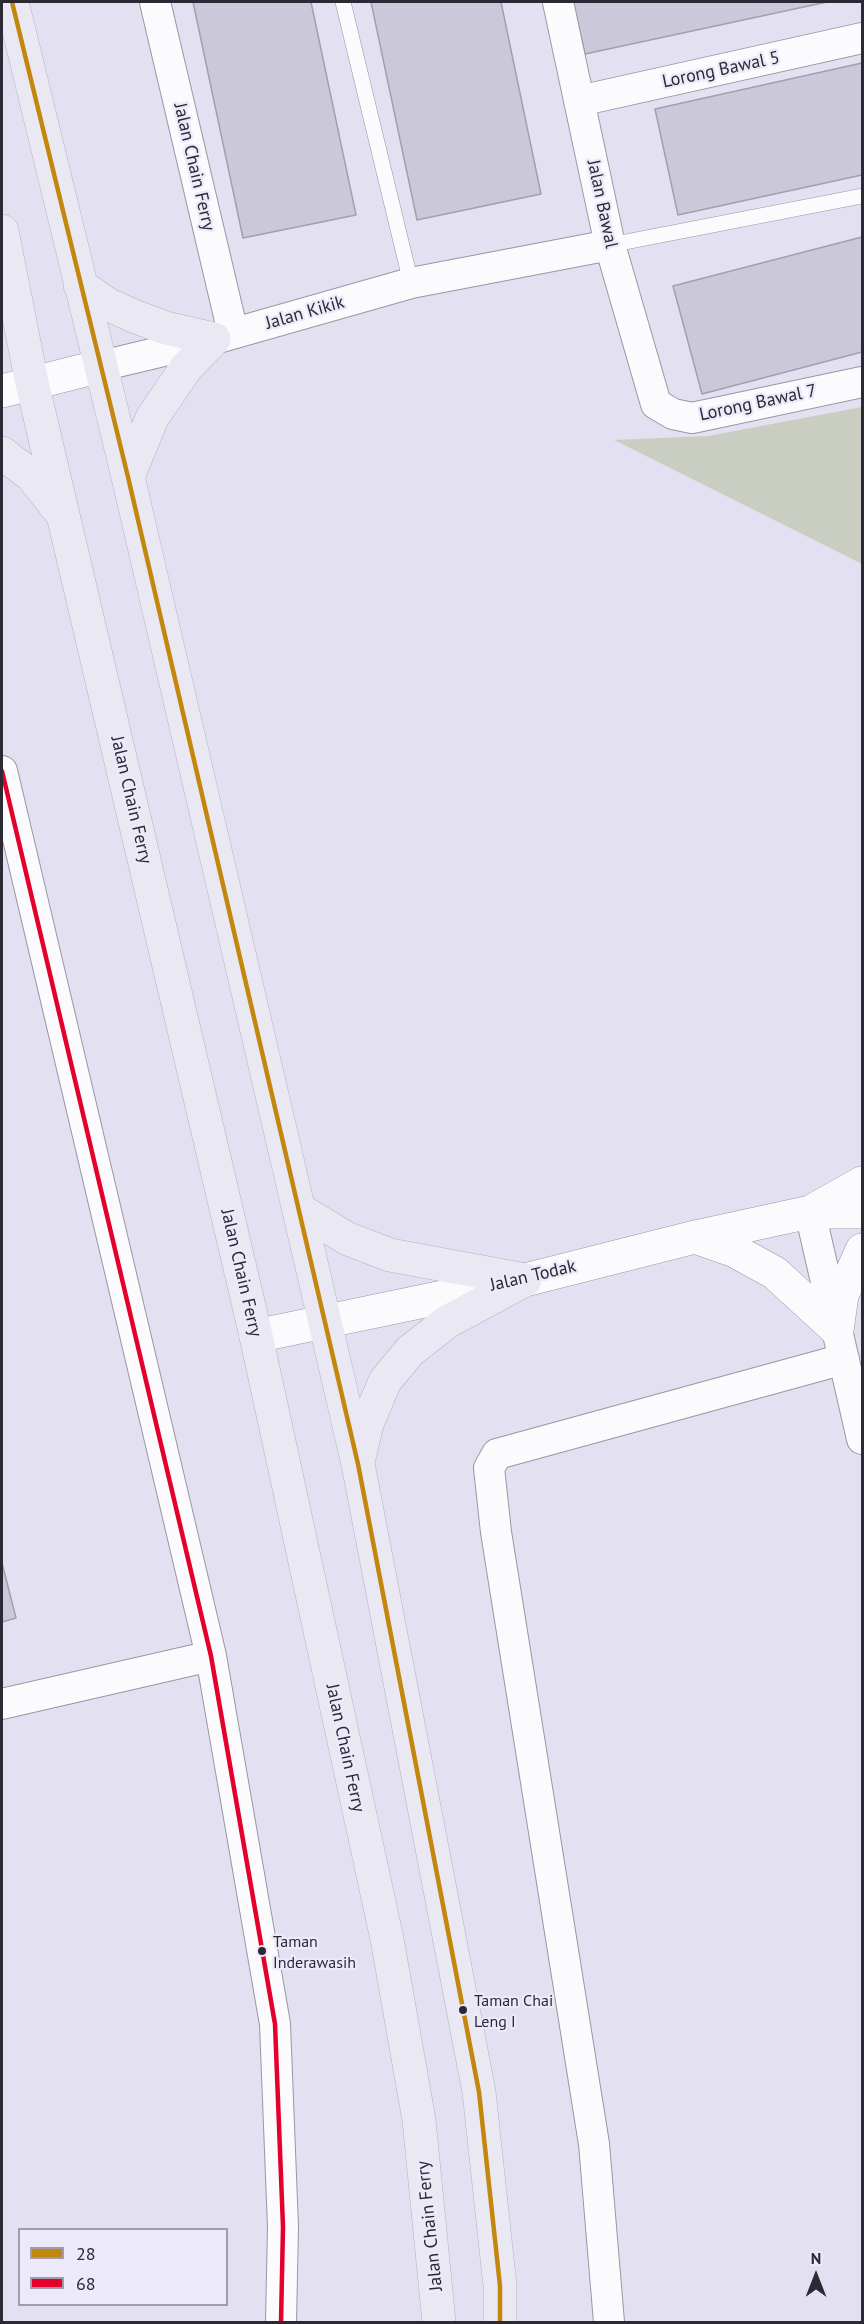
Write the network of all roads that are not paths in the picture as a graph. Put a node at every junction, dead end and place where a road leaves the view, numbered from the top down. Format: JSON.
{"nodes":[{"id":1,"x":12,"y":2,"type":"edge"},
{"id":2,"x":155,"y":2,"type":"edge"},
{"id":3,"x":342,"y":2,"type":"edge"},
{"id":4,"x":558,"y":2,"type":"edge"},
{"id":5,"x":862,"y":38,"type":"edge"},
{"id":6,"x":579,"y":101,"type":"junction"},
{"id":7,"x":862,"y":196,"type":"edge"},
{"id":8,"x":2,"y":231,"type":"edge"},
{"id":9,"x":610,"y":245,"type":"junction"},
{"id":10,"x":411,"y":283,"type":"junction"},
{"id":11,"x":80,"y":285,"type":"junction"},
{"id":12,"x":15,"y":300,"type":"junction"},
{"id":13,"x":2,"y":335,"type":"edge"},
{"id":14,"x":223,"y":336,"type":"junction"},
{"id":15,"x":100,"y":366,"type":"junction"},
{"id":16,"x":862,"y":382,"type":"edge"},
{"id":17,"x":17,"y":387,"type":"edge"},
{"id":18,"x":656,"y":404,"type":"joint"},
{"id":19,"x":2,"y":453,"type":"edge"},
{"id":20,"x":128,"y":477,"type":"junction"},
{"id":21,"x":64,"y":517,"type":"junction"},
{"id":22,"x":2,"y":771,"type":"edge"},
{"id":23,"x":862,"y":1183,"type":"edge"},
{"id":24,"x":300,"y":1210,"type":"junction"},
{"id":25,"x":810,"y":1212,"type":"junction"},
{"id":26,"x":862,"y":1212,"type":"edge"},
{"id":27,"x":695,"y":1237,"type":"junction"},
{"id":28,"x":862,"y":1250,"type":"edge"},
{"id":29,"x":525,"y":1280,"type":"junction"},
{"id":30,"x":326,"y":1320,"type":"junction"},
{"id":31,"x":256,"y":1336,"type":"junction"},
{"id":32,"x":840,"y":1345,"type":"junction"},
{"id":33,"x":862,"y":1439,"type":"edge"},
{"id":34,"x":358,"y":1464,"type":"junction"},
{"id":35,"x":211,"y":1656,"type":"junction"},
{"id":36,"x":2,"y":1704,"type":"edge"},
{"id":37,"x":281,"y":2322,"type":"edge"},
{"id":38,"x":439,"y":2322,"type":"edge"},
{"id":39,"x":500,"y":2322,"type":"edge"},
{"id":40,"x":609,"y":2322,"type":"edge"}],
"edges":[{"from":1,"to":11,"type":"highway"},
{"from":2,"to":14,"type":"street","name":"Jalan Chain Ferry"},
{"from":3,"to":10,"type":"lane"},
{"from":4,"to":6,"type":"street","name":"Jalan Bawal"},
{"from":5,"to":6,"type":"street","name":"Lorong Bawal 5"},
{"from":6,"to":9,"type":"street","name":"Jalan Bawal"},
{"from":7,"to":9,"type":"lane"},
{"from":8,"to":12,"type":"highway","name":"Jalan Chain Ferry"},
{"from":9,"to":10,"type":"street","name":"Jalan Kikik"},
{"from":9,"to":18,"type":"street","name":"Jalan Bawal"},
{"from":10,"to":14,"type":"street","name":"Jalan Kikik"},
{"from":11,"to":14,"type":"highway"},
{"from":11,"to":15,"type":"highway"},
{"from":12,"to":13,"type":"highway"},
{"from":12,"to":17,"type":"highway","name":"Jalan Chain Ferry"},
{"from":14,"to":15,"type":"street","name":"Jalan Kikik"},
{"from":14,"to":20,"type":"highway"},
{"from":15,"to":17,"type":"main road","name":"Jalan Kikik"},
{"from":15,"to":20,"type":"highway"},
{"from":16,"to":18,"type":"street","name":"Lorong Bawal 7"},
{"from":17,"to":21,"type":"highway","name":"Jalan Chain Ferry"},
{"from":19,"to":21,"type":"highway"},
{"from":20,"to":24,"type":"highway"},
{"from":21,"to":31,"type":"highway","name":"Jalan Chain Ferry"},
{"from":22,"to":35,"type":"street"},
{"from":23,"to":25,"type":"main road","name":"Jalan Todak"},
{"from":24,"to":29,"type":"highway"},
{"from":24,"to":30,"type":"highway"},
{"from":25,"to":26,"type":"main road","name":"Jalan Todak"},
{"from":25,"to":27,"type":"main road","name":"Jalan Todak"},
{"from":25,"to":32,"type":"street"},
{"from":27,"to":29,"type":"main road","name":"Jalan Todak"},
{"from":27,"to":32,"type":"main road"},
{"from":28,"to":32,"type":"main road"},
{"from":29,"to":30,"type":"main road","name":"Jalan Todak"},
{"from":29,"to":34,"type":"highway"},
{"from":30,"to":31,"type":"main road","name":"Jalan Todak"},
{"from":30,"to":34,"type":"highway"},
{"from":31,"to":38,"type":"highway","name":"Jalan Chain Ferry"},
{"from":32,"to":33,"type":"street"},
{"from":32,"to":40,"type":"street"},
{"from":34,"to":39,"type":"highway"},
{"from":35,"to":36,"type":"street"},
{"from":35,"to":37,"type":"street"}]}
